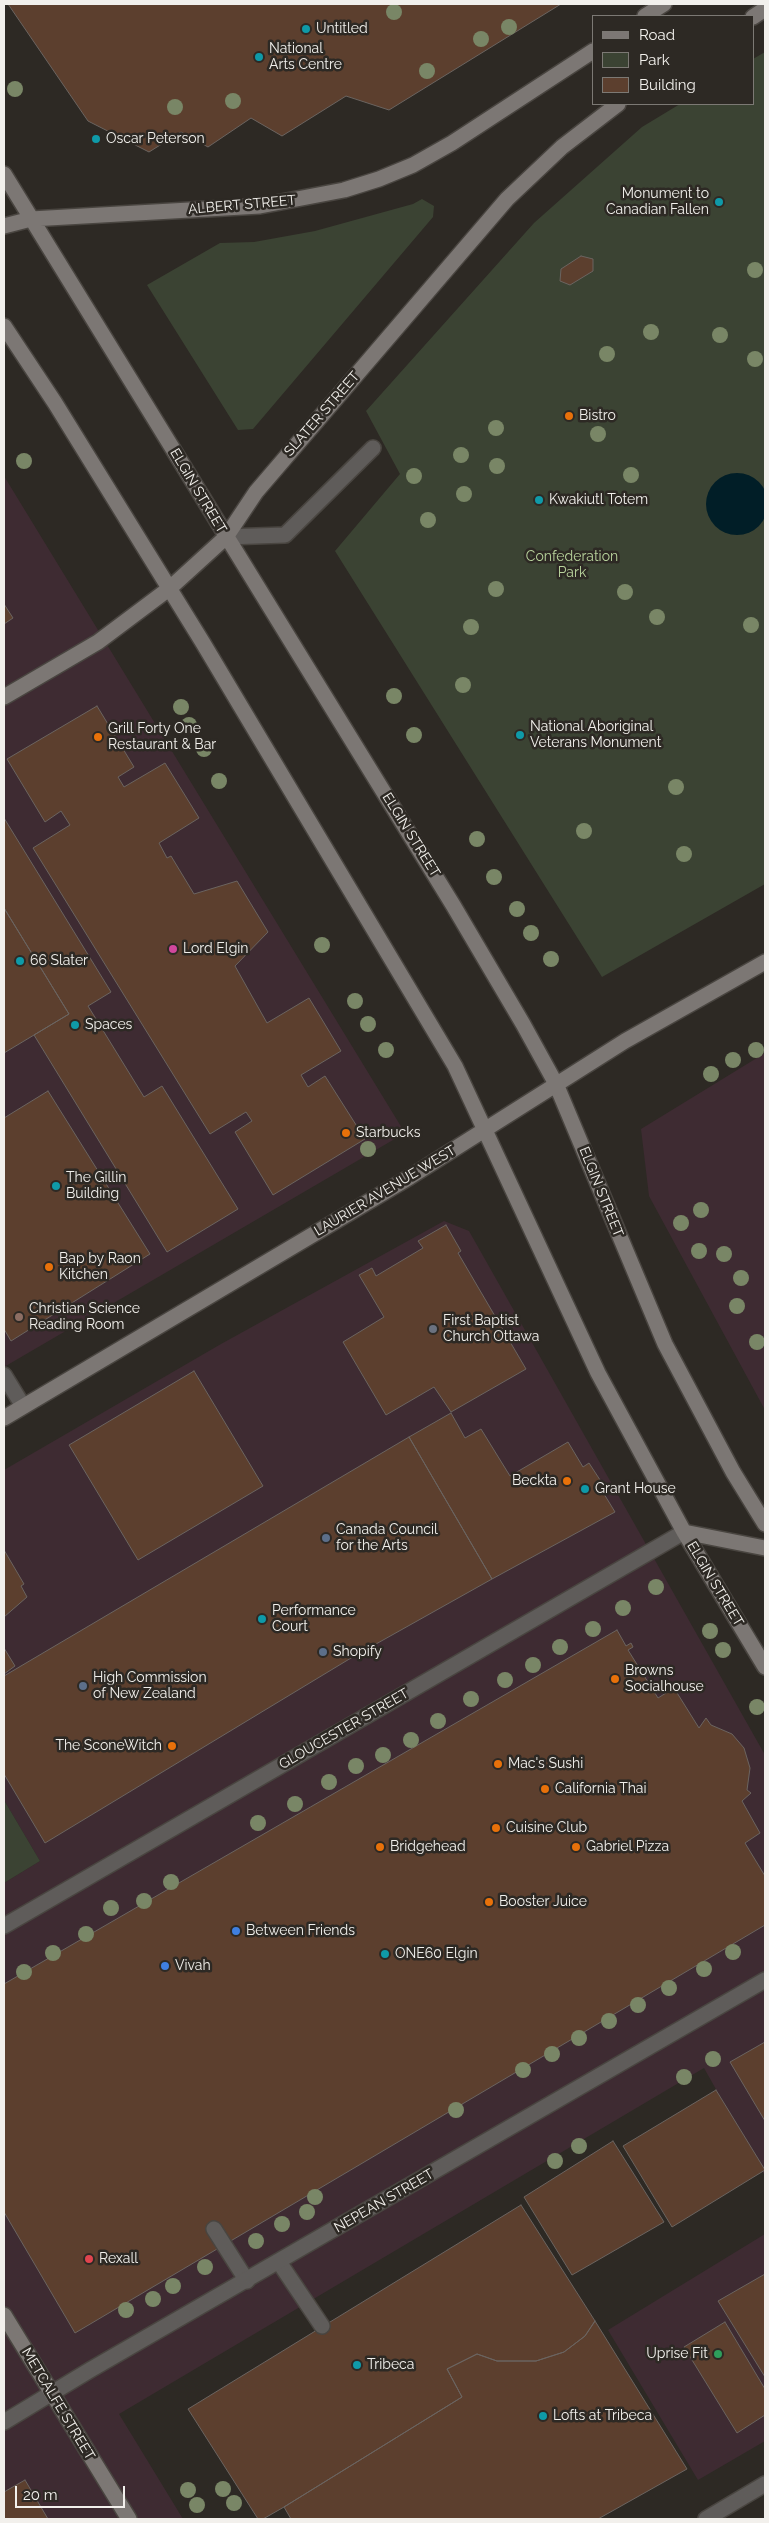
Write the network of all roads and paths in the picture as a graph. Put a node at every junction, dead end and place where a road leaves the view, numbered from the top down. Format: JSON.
{"nodes":[{"id":1,"x":664,"y":4,"type":"edge"},
{"id":2,"x":765,"y":9,"type":"edge"},
{"id":3,"x":647,"y":15,"type":"edge"},
{"id":4,"x":754,"y":15,"type":"edge"},
{"id":5,"x":592,"y":52,"type":"edge"},
{"id":6,"x":617,"y":105,"type":"edge"},
{"id":7,"x":4,"y":174,"type":"edge"},
{"id":8,"x":31,"y":219,"type":"junction"},
{"id":9,"x":4,"y":226,"type":"edge"},
{"id":10,"x":4,"y":326,"type":"edge"},
{"id":11,"x":373,"y":448,"type":"dead end"},
{"id":12,"x":226,"y":537,"type":"junction"},
{"id":13,"x":170,"y":588,"type":"junction"},
{"id":14,"x":4,"y":697,"type":"edge"},
{"id":15,"x":765,"y":962,"type":"edge"},
{"id":16,"x":556,"y":1084,"type":"junction"},
{"id":17,"x":486,"y":1130,"type":"junction"},
{"id":18,"x":4,"y":1375,"type":"edge"},
{"id":19,"x":23,"y":1406,"type":"junction"},
{"id":20,"x":4,"y":1418,"type":"edge"},
{"id":21,"x":765,"y":1524,"type":"edge"},
{"id":22,"x":684,"y":1532,"type":"junction"},
{"id":23,"x":765,"y":1548,"type":"edge"},
{"id":24,"x":765,"y":1667,"type":"edge"},
{"id":25,"x":4,"y":1926,"type":"edge"},
{"id":26,"x":765,"y":1980,"type":"edge"},
{"id":27,"x":214,"y":2229,"type":"dead end"},
{"id":28,"x":279,"y":2262,"type":"junction"},
{"id":29,"x":247,"y":2281,"type":"junction"},
{"id":30,"x":4,"y":2315,"type":"edge"},
{"id":31,"x":322,"y":2326,"type":"dead end"},
{"id":32,"x":52,"y":2394,"type":"junction"},
{"id":33,"x":4,"y":2422,"type":"edge"},
{"id":34,"x":765,"y":2484,"type":"edge"},
{"id":35,"x":129,"y":2519,"type":"edge"},
{"id":36,"x":706,"y":2519,"type":"edge"}],
"edges":[{"from":1,"to":3,"type":"main road"},
{"from":2,"to":4,"type":"main road"},
{"from":5,"to":8,"type":"main road","name":"ALBERT STREET"},
{"from":6,"to":12,"type":"main road","name":"SLATER STREET"},
{"from":7,"to":8,"type":"main road","name":"ELGIN STREET"},
{"from":8,"to":9,"type":"main road","name":"ALBERT STREET"},
{"from":8,"to":12,"type":"main road","name":"ELGIN STREET"},
{"from":10,"to":13,"type":"main road","name":"ELGIN STREET"},
{"from":11,"to":12,"type":"street"},
{"from":12,"to":13,"type":"main road","name":"SLATER STREET"},
{"from":12,"to":16,"type":"main road","name":"ELGIN STREET"},
{"from":13,"to":14,"type":"main road","name":"SLATER STREET"},
{"from":13,"to":17,"type":"main road","name":"ELGIN STREET"},
{"from":15,"to":16,"type":"main road","name":"LAURIER AVENUE WEST"},
{"from":16,"to":17,"type":"main road","name":"LAURIER AVENUE WEST"},
{"from":16,"to":21,"type":"main road","name":"ELGIN STREET"},
{"from":17,"to":19,"type":"main road","name":"LAURIER AVENUE WEST"},
{"from":17,"to":22,"type":"main road","name":"ELGIN STREET"},
{"from":18,"to":19,"type":"street"},
{"from":19,"to":20,"type":"main road","name":"LAURIER AVENUE WEST"},
{"from":22,"to":23,"type":"main road"},
{"from":22,"to":24,"type":"main road","name":"ELGIN STREET"},
{"from":22,"to":25,"type":"street","name":"GLOUCESTER STREET"},
{"from":26,"to":28,"type":"street","name":"NEPEAN STREET"},
{"from":27,"to":29,"type":"street"},
{"from":28,"to":29,"type":"street","name":"NEPEAN STREET"},
{"from":28,"to":31,"type":"street"},
{"from":29,"to":32,"type":"street","name":"NEPEAN STREET"},
{"from":30,"to":32,"type":"main road","name":"METCALFE STREET"},
{"from":32,"to":33,"type":"street","name":"NEPEAN STREET"},
{"from":32,"to":35,"type":"main road","name":"METCALFE STREET"},
{"from":34,"to":36,"type":"street"}]}
